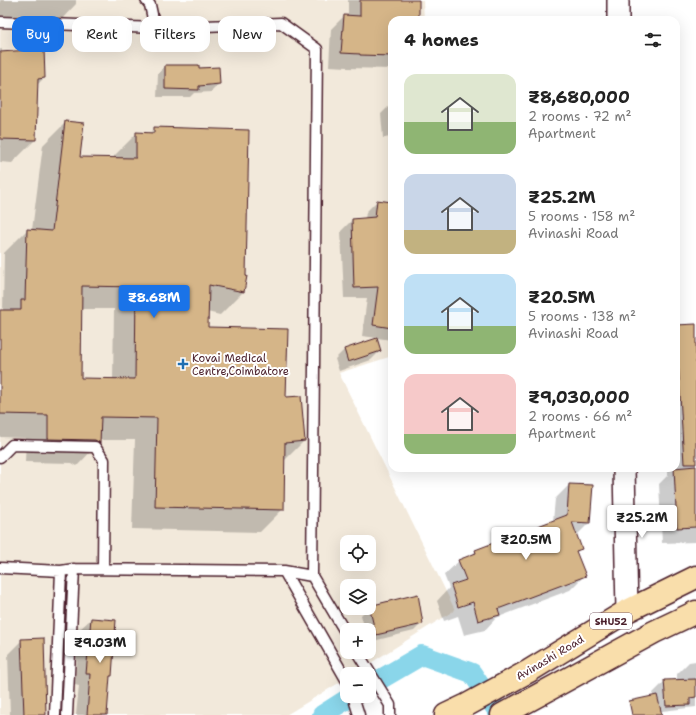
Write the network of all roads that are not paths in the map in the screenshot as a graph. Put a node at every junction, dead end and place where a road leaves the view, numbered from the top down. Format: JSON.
{"nodes":[{"id":1,"x":146,"y":0,"type":"edge"},
{"id":2,"x":618,"y":0,"type":"edge"},
{"id":3,"x":152,"y":16,"type":"edge"},
{"id":4,"x":618,"y":16,"type":"edge"},
{"id":5,"x":0,"y":22,"type":"edge"},
{"id":6,"x":210,"y":26,"type":"edge"},
{"id":7,"x":140,"y":27,"type":"edge"},
{"id":8,"x":0,"y":457,"type":"edge"},
{"id":9,"x":624,"y":472,"type":"edge"},
{"id":10,"x":0,"y":568,"type":"edge"},
{"id":11,"x":74,"y":569,"type":"junction"},
{"id":12,"x":103,"y":570,"type":"junction"},
{"id":13,"x":62,"y":571,"type":"junction"},
{"id":14,"x":284,"y":571,"type":"junction"},
{"id":15,"x":312,"y":576,"type":"junction"},
{"id":16,"x":696,"y":578,"type":"edge"},
{"id":17,"x":627,"y":611,"type":"junction"},
{"id":18,"x":696,"y":612,"type":"edge"},
{"id":19,"x":340,"y":623,"type":"edge"},
{"id":20,"x":340,"y":669,"type":"edge"},
{"id":21,"x":376,"y":685,"type":"edge"},
{"id":22,"x":355,"y":703,"type":"edge"},
{"id":23,"x":390,"y":710,"type":"edge"},
{"id":24,"x":55,"y":715,"type":"edge"},
{"id":25,"x":67,"y":715,"type":"edge"},
{"id":26,"x":359,"y":715,"type":"edge"},
{"id":27,"x":446,"y":715,"type":"edge"},
{"id":28,"x":502,"y":715,"type":"edge"}],
"edges":[{"from":1,"to":3,"type":"lane"},
{"from":2,"to":4,"type":"street"},
{"from":5,"to":7,"type":"lane"},
{"from":6,"to":15,"type":"lane"},
{"from":8,"to":12,"type":"lane"},
{"from":9,"to":17,"type":"street"},
{"from":10,"to":13,"type":"lane"},
{"from":11,"to":12,"type":"lane"},
{"from":11,"to":13,"type":"lane"},
{"from":11,"to":25,"type":"lane"},
{"from":12,"to":14,"type":"lane"},
{"from":13,"to":24,"type":"lane"},
{"from":14,"to":15,"type":"lane"},
{"from":14,"to":20,"type":"lane"},
{"from":15,"to":19,"type":"lane"},
{"from":16,"to":17,"type":"main road","name":"Avinashi Road","number":"SHU52"},
{"from":17,"to":27,"type":"main road","name":"Avinashi Road","number":"SHU52"},
{"from":18,"to":28,"type":"main road","number":"SHU52"},
{"from":21,"to":23,"type":"lane"},
{"from":22,"to":26,"type":"lane"}]}
